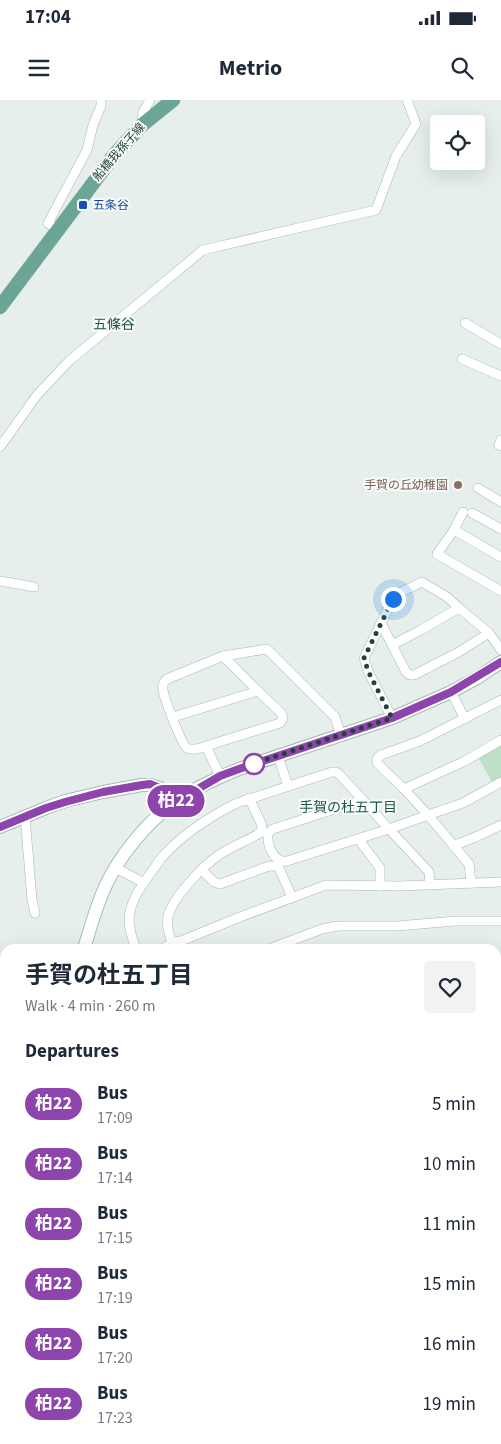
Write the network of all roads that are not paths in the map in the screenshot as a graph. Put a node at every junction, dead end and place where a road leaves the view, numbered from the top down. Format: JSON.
{"nodes":[{"id":1,"x":101,"y":100,"type":"edge"},
{"id":2,"x":150,"y":100,"type":"edge"},
{"id":3,"x":173,"y":100,"type":"edge"},
{"id":4,"x":407,"y":100,"type":"edge"},
{"id":5,"x":142,"y":125,"type":"junction"},
{"id":6,"x":57,"y":230,"type":"junction"},
{"id":7,"x":0,"y":307,"type":"edge"},
{"id":8,"x":465,"y":323,"type":"dead end"},
{"id":9,"x":501,"y":344,"type":"edge"},
{"id":10,"x":462,"y":359,"type":"dead end"},
{"id":11,"x":501,"y":376,"type":"edge"},
{"id":12,"x":501,"y":440,"type":"edge"},
{"id":13,"x":501,"y":446,"type":"edge"},
{"id":14,"x":0,"y":447,"type":"edge"},
{"id":15,"x":478,"y":488,"type":"dead end"},
{"id":16,"x":501,"y":502,"type":"edge"},
{"id":17,"x":501,"y":529,"type":"edge"},
{"id":18,"x":454,"y":530,"type":"junction"},
{"id":19,"x":500,"y":554,"type":"edge"},
{"id":20,"x":0,"y":581,"type":"edge"},
{"id":21,"x":34,"y":587,"type":"dead end"},
{"id":22,"x":501,"y":591,"type":"edge"},
{"id":23,"x":459,"y":608,"type":"junction"},
{"id":24,"x":381,"y":623,"type":"junction"},
{"id":25,"x":489,"y":633,"type":"junction"},
{"id":26,"x":392,"y":645,"type":"junction"},
{"id":27,"x":501,"y":650,"type":"edge"},
{"id":28,"x":223,"y":656,"type":"junction"},
{"id":29,"x":501,"y":662,"type":"edge"},
{"id":30,"x":258,"y":690,"type":"junction"},
{"id":31,"x":451,"y":692,"type":"junction"},
{"id":32,"x":500,"y":702,"type":"edge"},
{"id":33,"x":173,"y":718,"type":"junction"},
{"id":34,"x":392,"y":718,"type":"junction"},
{"id":35,"x":465,"y":719,"type":"junction"},
{"id":36,"x":341,"y":736,"type":"junction"},
{"id":37,"x":501,"y":740,"type":"edge"},
{"id":38,"x":206,"y":746,"type":"junction"},
{"id":39,"x":278,"y":756,"type":"junction"},
{"id":40,"x":220,"y":776,"type":"junction"},
{"id":41,"x":501,"y":782,"type":"edge"},
{"id":42,"x":288,"y":786,"type":"junction"},
{"id":43,"x":404,"y":789,"type":"junction"},
{"id":44,"x":249,"y":798,"type":"junction"},
{"id":45,"x":363,"y":800,"type":"junction"},
{"id":46,"x":174,"y":803,"type":"junction"},
{"id":47,"x":428,"y":815,"type":"junction"},
{"id":48,"x":25,"y":816,"type":"junction"},
{"id":49,"x":501,"y":825,"type":"edge"},
{"id":50,"x":0,"y":827,"type":"edge"},
{"id":51,"x":389,"y":828,"type":"junction"},
{"id":52,"x":360,"y":838,"type":"junction"},
{"id":53,"x":453,"y":846,"type":"junction"},
{"id":54,"x":116,"y":868,"type":"junction"},
{"id":55,"x":202,"y":870,"type":"junction"},
{"id":56,"x":501,"y":882,"type":"edge"},
{"id":57,"x":144,"y":883,"type":"junction"},
{"id":58,"x":471,"y":883,"type":"junction"},
{"id":59,"x":430,"y":885,"type":"junction"},
{"id":60,"x":380,"y":886,"type":"junction"},
{"id":61,"x":292,"y":897,"type":"junction"},
{"id":62,"x":35,"y":913,"type":"dead end"},
{"id":63,"x":501,"y":921,"type":"edge"},
{"id":64,"x":172,"y":943,"type":"joint"},
{"id":65,"x":86,"y":944,"type":"edge"},
{"id":66,"x":134,"y":944,"type":"edge"},
{"id":67,"x":283,"y":944,"type":"edge"}],
"edges":[{"from":1,"to":6,"type":"street"},
{"from":2,"to":5,"type":"street"},
{"from":3,"to":5,"type":"main road","name":"船橋我孫子線"},
{"from":4,"to":14,"type":"street"},
{"from":5,"to":6,"type":"main road","name":"船橋我孫子線"},
{"from":6,"to":7,"type":"main road","name":"船橋我孫子線"},
{"from":8,"to":9,"type":"street"},
{"from":10,"to":11,"type":"street"},
{"from":12,"to":13,"type":"street"},
{"from":15,"to":16,"type":"street"},
{"from":17,"to":18,"type":"street"},
{"from":18,"to":19,"type":"street"},
{"from":18,"to":22,"type":"street"},
{"from":20,"to":21,"type":"street"},
{"from":23,"to":24,"type":"street"},
{"from":23,"to":25,"type":"street"},
{"from":23,"to":26,"type":"street"},
{"from":24,"to":26,"type":"street"},
{"from":24,"to":34,"type":"street"},
{"from":25,"to":26,"type":"street"},
{"from":25,"to":27,"type":"street"},
{"from":28,"to":30,"type":"street"},
{"from":28,"to":33,"type":"street"},
{"from":28,"to":36,"type":"street"},
{"from":29,"to":31,"type":"street"},
{"from":30,"to":33,"type":"street"},
{"from":30,"to":38,"type":"street"},
{"from":31,"to":34,"type":"street"},
{"from":31,"to":35,"type":"street"},
{"from":32,"to":35,"type":"street"},
{"from":33,"to":38,"type":"street"},
{"from":34,"to":36,"type":"street"},
{"from":35,"to":43,"type":"street"},
{"from":36,"to":39,"type":"street"},
{"from":37,"to":43,"type":"street"},
{"from":38,"to":40,"type":"street"},
{"from":39,"to":40,"type":"street"},
{"from":39,"to":42,"type":"street"},
{"from":40,"to":46,"type":"street"},
{"from":41,"to":47,"type":"street"},
{"from":42,"to":44,"type":"street"},
{"from":42,"to":45,"type":"street"},
{"from":43,"to":47,"type":"street"},
{"from":44,"to":55,"type":"street"},
{"from":44,"to":57,"type":"street"},
{"from":45,"to":51,"type":"street"},
{"from":45,"to":52,"type":"street"},
{"from":46,"to":48,"type":"street"},
{"from":46,"to":54,"type":"street"},
{"from":47,"to":51,"type":"street"},
{"from":47,"to":53,"type":"street"},
{"from":48,"to":50,"type":"street"},
{"from":48,"to":62,"type":"street"},
{"from":49,"to":53,"type":"street"},
{"from":51,"to":52,"type":"street"},
{"from":51,"to":59,"type":"street"},
{"from":52,"to":60,"type":"street"},
{"from":53,"to":58,"type":"street"},
{"from":54,"to":57,"type":"street"},
{"from":54,"to":65,"type":"street"},
{"from":55,"to":61,"type":"street"},
{"from":55,"to":64,"type":"street"},
{"from":56,"to":58,"type":"street"},
{"from":57,"to":66,"type":"street"},
{"from":58,"to":59,"type":"street"},
{"from":59,"to":60,"type":"street"},
{"from":60,"to":61,"type":"street"},
{"from":61,"to":64,"type":"street"},
{"from":63,"to":67,"type":"street"}]}
